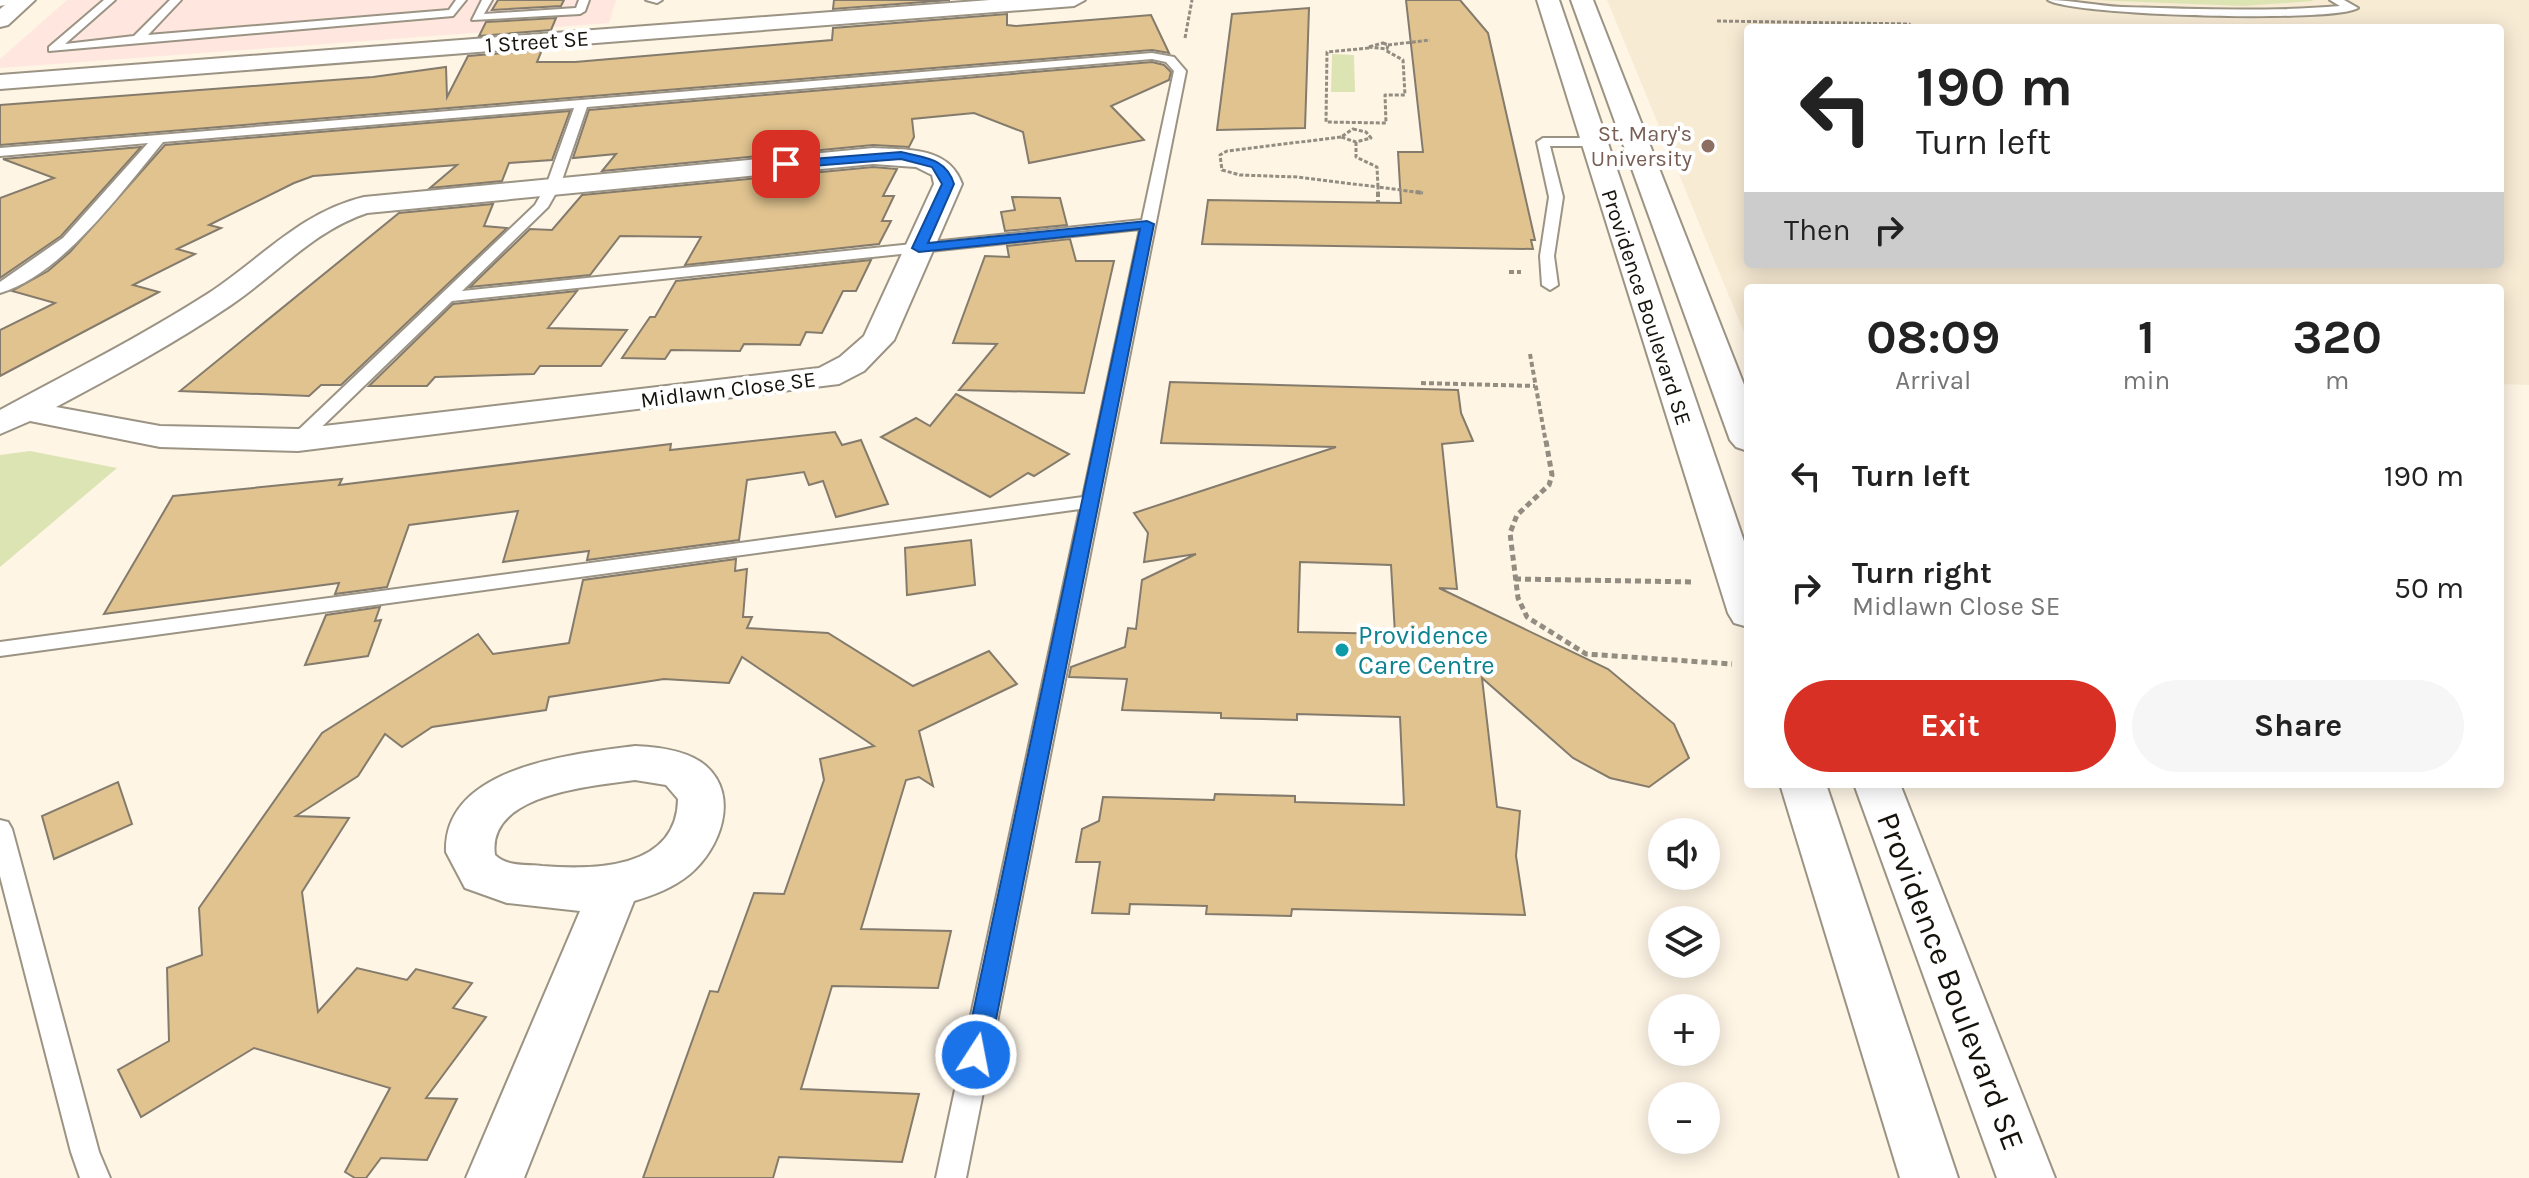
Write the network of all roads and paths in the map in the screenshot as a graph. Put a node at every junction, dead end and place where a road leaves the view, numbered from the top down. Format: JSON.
{"nodes":[{"id":1,"x":24,"y":0,"type":"edge"},
{"id":2,"x":110,"y":0,"type":"edge"},
{"id":3,"x":176,"y":0,"type":"edge"},
{"id":4,"x":461,"y":0,"type":"edge"},
{"id":5,"x":487,"y":0,"type":"edge"},
{"id":6,"x":584,"y":0,"type":"edge"},
{"id":7,"x":1074,"y":0,"type":"edge"},
{"id":8,"x":1192,"y":0,"type":"edge"},
{"id":9,"x":1548,"y":0,"type":"edge"},
{"id":10,"x":1582,"y":0,"type":"edge"},
{"id":11,"x":2053,"y":0,"type":"edge"},
{"id":12,"x":2335,"y":0,"type":"edge"},
{"id":13,"x":0,"y":3,"type":"edge"},
{"id":14,"x":897,"y":7,"type":"edge"},
{"id":15,"x":0,"y":20,"type":"edge"},
{"id":16,"x":1717,"y":21,"type":"dead end"},
{"id":17,"x":1909,"y":24,"type":"edge"},
{"id":18,"x":137,"y":39,"type":"junction"},
{"id":19,"x":1430,"y":40,"type":"dead end"},
{"id":20,"x":1388,"y":45,"type":"junction"},
{"id":21,"x":1369,"y":48,"type":"junction"},
{"id":22,"x":1385,"y":50,"type":"junction"},
{"id":23,"x":1170,"y":59,"type":"junction"},
{"id":24,"x":0,"y":82,"type":"edge"},
{"id":25,"x":582,"y":103,"type":"junction"},
{"id":26,"x":1357,"y":122,"type":"junction"},
{"id":27,"x":1358,"y":130,"type":"junction"},
{"id":28,"x":1341,"y":137,"type":"junction"},
{"id":29,"x":159,"y":139,"type":"junction"},
{"id":30,"x":1356,"y":142,"type":"junction"},
{"id":31,"x":1592,"y":142,"type":"junction"},
{"id":32,"x":0,"y":152,"type":"edge"},
{"id":33,"x":553,"y":186,"type":"junction"},
{"id":34,"x":1378,"y":187,"type":"junction"},
{"id":35,"x":1423,"y":193,"type":"dead end"},
{"id":36,"x":1378,"y":202,"type":"dead end"},
{"id":37,"x":1147,"y":224,"type":"junction"},
{"id":38,"x":919,"y":248,"type":"junction"},
{"id":39,"x":1550,"y":285,"type":"dead end"},
{"id":40,"x":0,"y":288,"type":"edge"},
{"id":41,"x":447,"y":297,"type":"junction"},
{"id":42,"x":1530,"y":354,"type":"dead end"},
{"id":43,"x":1421,"y":383,"type":"dead end"},
{"id":44,"x":1535,"y":386,"type":"junction"},
{"id":45,"x":13,"y":417,"type":"edge"},
{"id":46,"x":1744,"y":429,"type":"edge"},
{"id":47,"x":298,"y":440,"type":"junction"},
{"id":48,"x":1089,"y":502,"type":"junction"},
{"id":49,"x":1515,"y":579,"type":"junction"},
{"id":50,"x":1696,"y":582,"type":"dead end"},
{"id":51,"x":1744,"y":601,"type":"edge"},
{"id":52,"x":0,"y":649,"type":"edge"},
{"id":53,"x":1732,"y":664,"type":"dead end"},
{"id":54,"x":1804,"y":788,"type":"edge"},
{"id":55,"x":1879,"y":788,"type":"edge"},
{"id":56,"x":0,"y":829,"type":"edge"},
{"id":57,"x":615,"y":887,"type":"dead end"},
{"id":58,"x":95,"y":1178,"type":"edge"},
{"id":59,"x":495,"y":1178,"type":"edge"},
{"id":60,"x":951,"y":1178,"type":"edge"},
{"id":61,"x":1929,"y":1178,"type":"edge"},
{"id":62,"x":2026,"y":1178,"type":"edge"}],
"edges":[{"from":1,"to":13,"type":"lane"},
{"from":1,"to":15,"type":"street"},
{"from":2,"to":18,"type":"lane"},
{"from":3,"to":18,"type":"lane"},
{"from":4,"to":18,"type":"lane"},
{"from":5,"to":6,"type":"lane"},
{"from":7,"to":14,"type":"street","name":"1 Street SE"},
{"from":8,"to":23,"type":"path"},
{"from":9,"to":31,"type":"street","name":"Providence Boulevard SE"},
{"from":10,"to":46,"type":"street","name":"Providence Boulevard SE"},
{"from":11,"to":12,"type":"lane"},
{"from":14,"to":24,"type":"street","name":"1 Street SE"},
{"from":16,"to":17,"type":"path"},
{"from":19,"to":20,"type":"path"},
{"from":20,"to":21,"type":"path"},
{"from":20,"to":22,"type":"path"},
{"from":21,"to":22,"type":"path"},
{"from":21,"to":26,"type":"path"},
{"from":22,"to":26,"type":"path"},
{"from":23,"to":25,"type":"lane"},
{"from":23,"to":37,"type":"lane"},
{"from":25,"to":29,"type":"lane"},
{"from":25,"to":33,"type":"lane"},
{"from":26,"to":27,"type":"path"},
{"from":27,"to":28,"type":"path"},
{"from":27,"to":30,"type":"path"},
{"from":28,"to":30,"type":"path"},
{"from":28,"to":34,"type":"path"},
{"from":29,"to":32,"type":"lane"},
{"from":29,"to":40,"type":"lane"},
{"from":30,"to":34,"type":"path"},
{"from":31,"to":39,"type":"lane"},
{"from":31,"to":51,"type":"street","name":"Providence Boulevard SE"},
{"from":33,"to":38,"type":"street","name":"Midlawn Close SE"},
{"from":33,"to":41,"type":"lane"},
{"from":33,"to":45,"type":"street","name":"Midlawn Close SE"},
{"from":34,"to":35,"type":"path"},
{"from":34,"to":36,"type":"path"},
{"from":37,"to":38,"type":"lane"},
{"from":37,"to":48,"type":"lane"},
{"from":38,"to":41,"type":"lane"},
{"from":38,"to":47,"type":"street","name":"Midlawn Close SE"},
{"from":41,"to":47,"type":"lane"},
{"from":42,"to":44,"type":"path"},
{"from":43,"to":44,"type":"path"},
{"from":44,"to":49,"type":"path"},
{"from":45,"to":47,"type":"street","name":"Midlawn Close SE"},
{"from":48,"to":52,"type":"lane"},
{"from":48,"to":60,"type":"lane"},
{"from":49,"to":50,"type":"path"},
{"from":49,"to":53,"type":"path"},
{"from":54,"to":61,"type":"street"},
{"from":55,"to":62,"type":"street","name":"Providence Boulevard SE"},
{"from":56,"to":58,"type":"lane"},
{"from":57,"to":59,"type":"street"}]}
